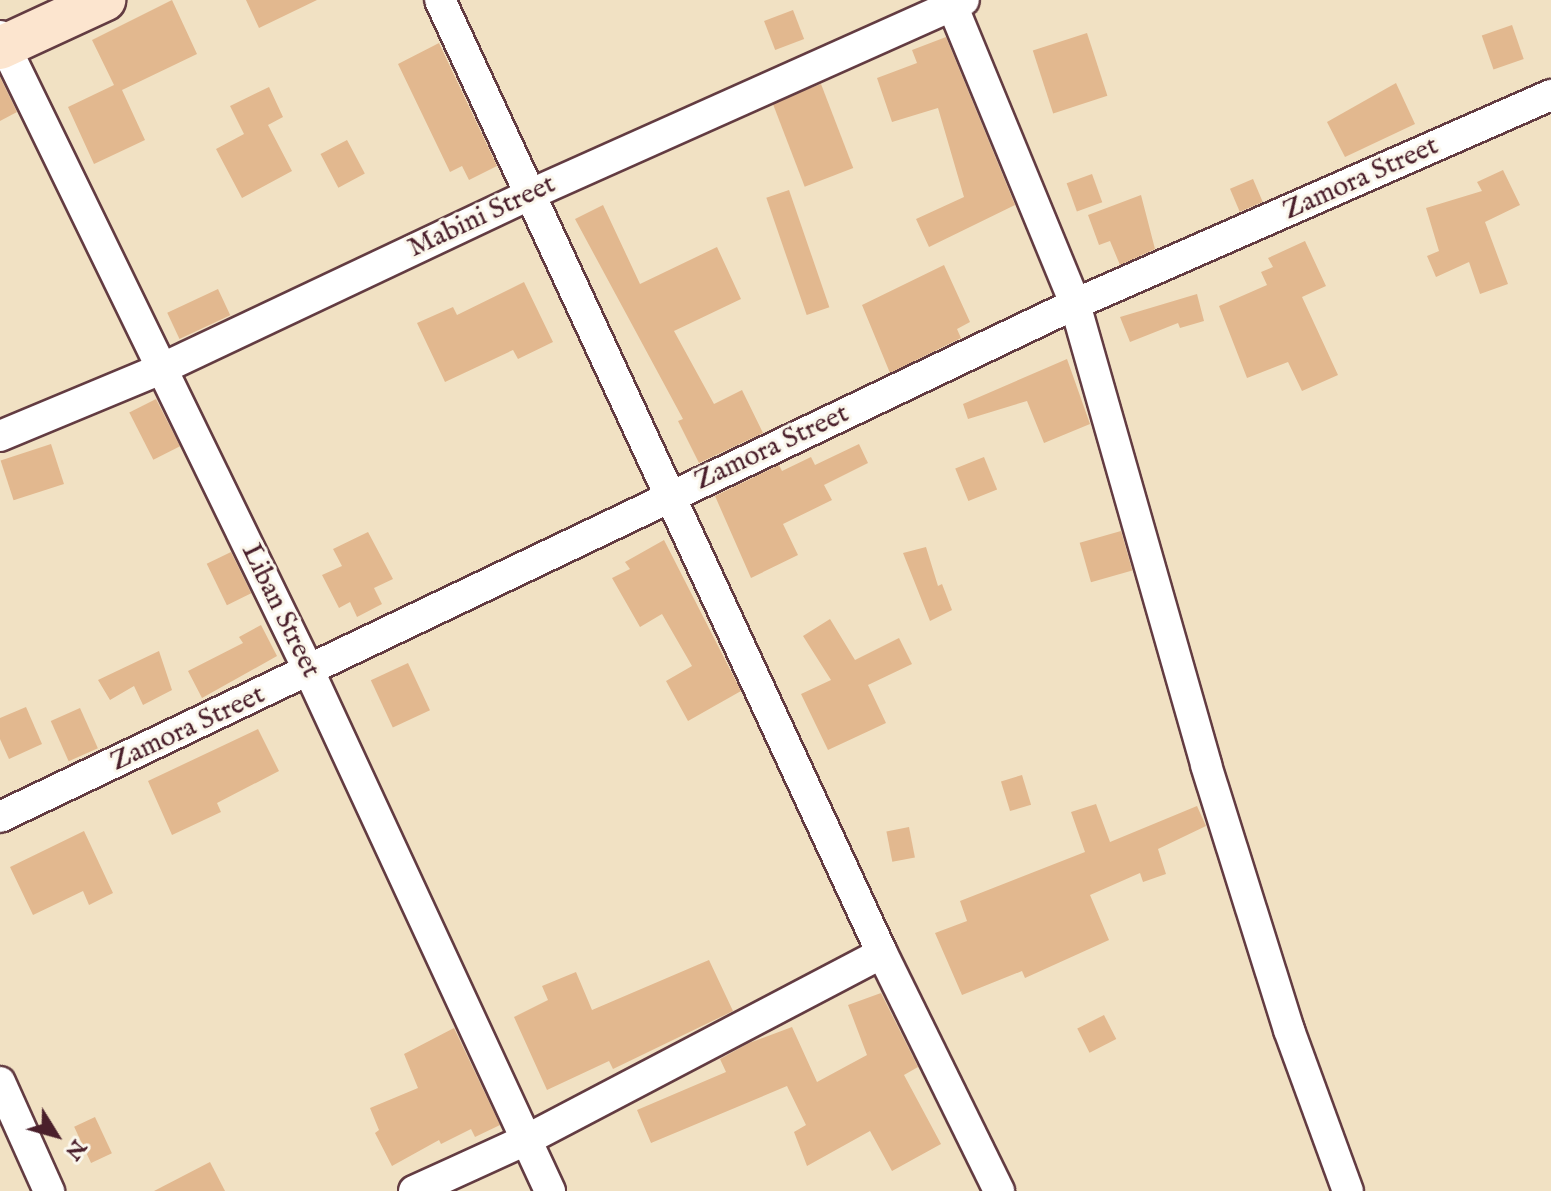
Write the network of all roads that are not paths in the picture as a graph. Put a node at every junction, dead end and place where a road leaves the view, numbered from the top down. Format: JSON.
{"nodes":[{"id":1,"x":104,"y":0,"type":"edge"},
{"id":2,"x":440,"y":0,"type":"edge"},
{"id":3,"x":955,"y":2,"type":"edge"},
{"id":4,"x":2,"y":43,"type":"edge"},
{"id":5,"x":1551,"y":95,"type":"edge"},
{"id":6,"x":531,"y":194,"type":"junction"},
{"id":7,"x":1075,"y":304,"type":"junction"},
{"id":8,"x":161,"y":369,"type":"junction"},
{"id":9,"x":0,"y":436,"type":"edge"},
{"id":10,"x":671,"y":495,"type":"junction"},
{"id":11,"x":309,"y":671,"type":"junction"},
{"id":12,"x":0,"y":817,"type":"edge"},
{"id":13,"x":882,"y":953,"type":"junction"},
{"id":14,"x":0,"y":1082,"type":"edge"},
{"id":15,"x":526,"y":1140,"type":"junction"},
{"id":16,"x":49,"y":1191,"type":"edge"},
{"id":17,"x":414,"y":1191,"type":"edge"},
{"id":18,"x":550,"y":1191,"type":"edge"},
{"id":19,"x":999,"y":1191,"type":"edge"},
{"id":20,"x":1348,"y":1191,"type":"edge"}],
"edges":[{"from":1,"to":4,"type":"main road"},
{"from":2,"to":6,"type":"street"},
{"from":3,"to":6,"type":"street","name":"Mabini Street"},
{"from":3,"to":7,"type":"street"},
{"from":4,"to":8,"type":"street","name":"Liban Street"},
{"from":5,"to":7,"type":"street","name":"Zamora Street"},
{"from":6,"to":8,"type":"street","name":"Mabini Street"},
{"from":6,"to":10,"type":"street"},
{"from":7,"to":10,"type":"street","name":"Zamora Street"},
{"from":7,"to":20,"type":"street"},
{"from":8,"to":9,"type":"street","name":"Mabini Street"},
{"from":8,"to":11,"type":"street","name":"Liban Street"},
{"from":10,"to":11,"type":"street","name":"Zamora Street"},
{"from":10,"to":13,"type":"street"},
{"from":11,"to":12,"type":"street","name":"Zamora Street"},
{"from":11,"to":15,"type":"street","name":"Liban Street"},
{"from":13,"to":15,"type":"street"},
{"from":13,"to":19,"type":"street"},
{"from":14,"to":16,"type":"street"},
{"from":15,"to":17,"type":"street"},
{"from":15,"to":18,"type":"street","name":"Liban Street"}]}
